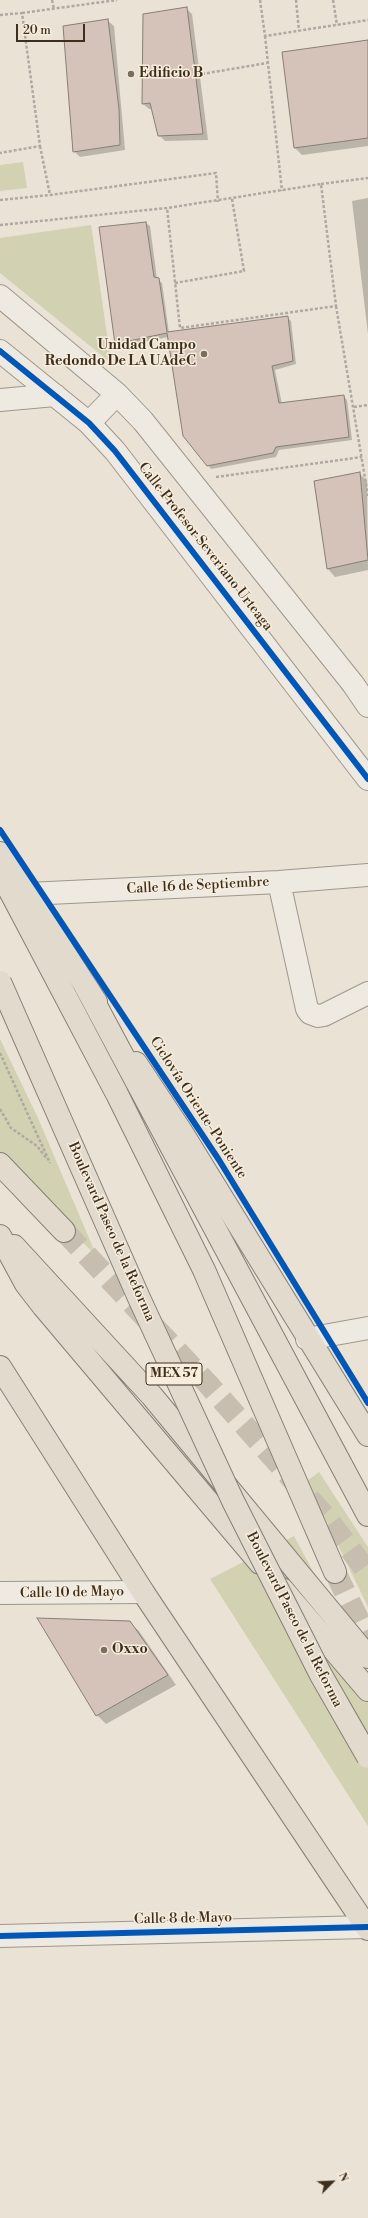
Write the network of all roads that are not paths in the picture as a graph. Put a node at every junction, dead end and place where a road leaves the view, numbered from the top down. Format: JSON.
{"nodes":[{"id":1,"x":0,"y":296,"type":"edge"},
{"id":2,"x":0,"y":351,"type":"edge"},
{"id":3,"x":117,"y":394,"type":"junction"},
{"id":4,"x":55,"y":395,"type":"junction"},
{"id":5,"x":0,"y":400,"type":"edge"},
{"id":6,"x":89,"y":423,"type":"junction"},
{"id":7,"x":368,"y":706,"type":"edge"},
{"id":8,"x":368,"y":779,"type":"edge"},
{"id":9,"x":0,"y":853,"type":"edge"},
{"id":10,"x":0,"y":872,"type":"edge"},
{"id":11,"x":368,"y":875,"type":"edge"},
{"id":12,"x":279,"y":882,"type":"junction"},
{"id":13,"x":28,"y":894,"type":"junction"},
{"id":14,"x":0,"y":982,"type":"edge"},
{"id":15,"x":86,"y":987,"type":"junction"},
{"id":16,"x":368,"y":993,"type":"edge"},
{"id":17,"x":0,"y":1164,"type":"edge"},
{"id":18,"x":0,"y":1230,"type":"edge"},
{"id":19,"x":64,"y":1231,"type":"tunnel mouth"},
{"id":20,"x":0,"y":1236,"type":"edge"},
{"id":21,"x":368,"y":1328,"type":"edge"},
{"id":22,"x":307,"y":1338,"type":"junction"},
{"id":23,"x":0,"y":1367,"type":"edge"},
{"id":24,"x":368,"y":1435,"type":"edge"},
{"id":25,"x":368,"y":1515,"type":"edge"},
{"id":26,"x":335,"y":1572,"type":"tunnel mouth"},
{"id":27,"x":143,"y":1592,"type":"junction"},
{"id":28,"x":0,"y":1594,"type":"edge"},
{"id":29,"x":368,"y":1657,"type":"edge"},
{"id":30,"x":368,"y":1690,"type":"edge"},
{"id":31,"x":368,"y":1757,"type":"edge"},
{"id":32,"x":367,"y":1928,"type":"edge"},
{"id":33,"x":0,"y":1936,"type":"edge"}],
"edges":[{"from":1,"to":3,"type":"street"},
{"from":2,"to":4,"type":"street","name":"Calle Profesor Severiano Urteaga"},
{"from":3,"to":6,"type":"street"},
{"from":3,"to":7,"type":"street"},
{"from":4,"to":5,"type":"street"},
{"from":4,"to":6,"type":"street","name":"Calle Profesor Severiano Urteaga"},
{"from":6,"to":8,"type":"street","name":"Calle Profesor Severiano Urteaga"},
{"from":9,"to":13,"type":"main road"},
{"from":10,"to":26,"type":"main road"},
{"from":11,"to":12,"type":"street","name":"Calle 16 de Septiembre"},
{"from":12,"to":13,"type":"street","name":"Calle 16 de Septiembre"},
{"from":12,"to":16,"type":"street"},
{"from":13,"to":15,"type":"main road"},
{"from":14,"to":31,"type":"main road","name":"Boulevard Paseo de la Reforma","number":"MEX 57","bridge":true},
{"from":15,"to":22,"type":"main road"},
{"from":15,"to":25,"type":"main road"},
{"from":17,"to":19,"type":"main road"},
{"from":18,"to":29,"type":"main road","name":"Boulevard Paseo de la Reforma","number":"MEX 57","bridge":true},
{"from":20,"to":30,"type":"main road","bridge":true},
{"from":21,"to":22,"type":"street"},
{"from":22,"to":24,"type":"main road"},
{"from":23,"to":27,"type":"main road"},
{"from":27,"to":28,"type":"street","name":"Calle 10 de Mayo"},
{"from":27,"to":32,"type":"main road"},
{"from":32,"to":33,"type":"street","name":"Calle 8 de Mayo"}]}
